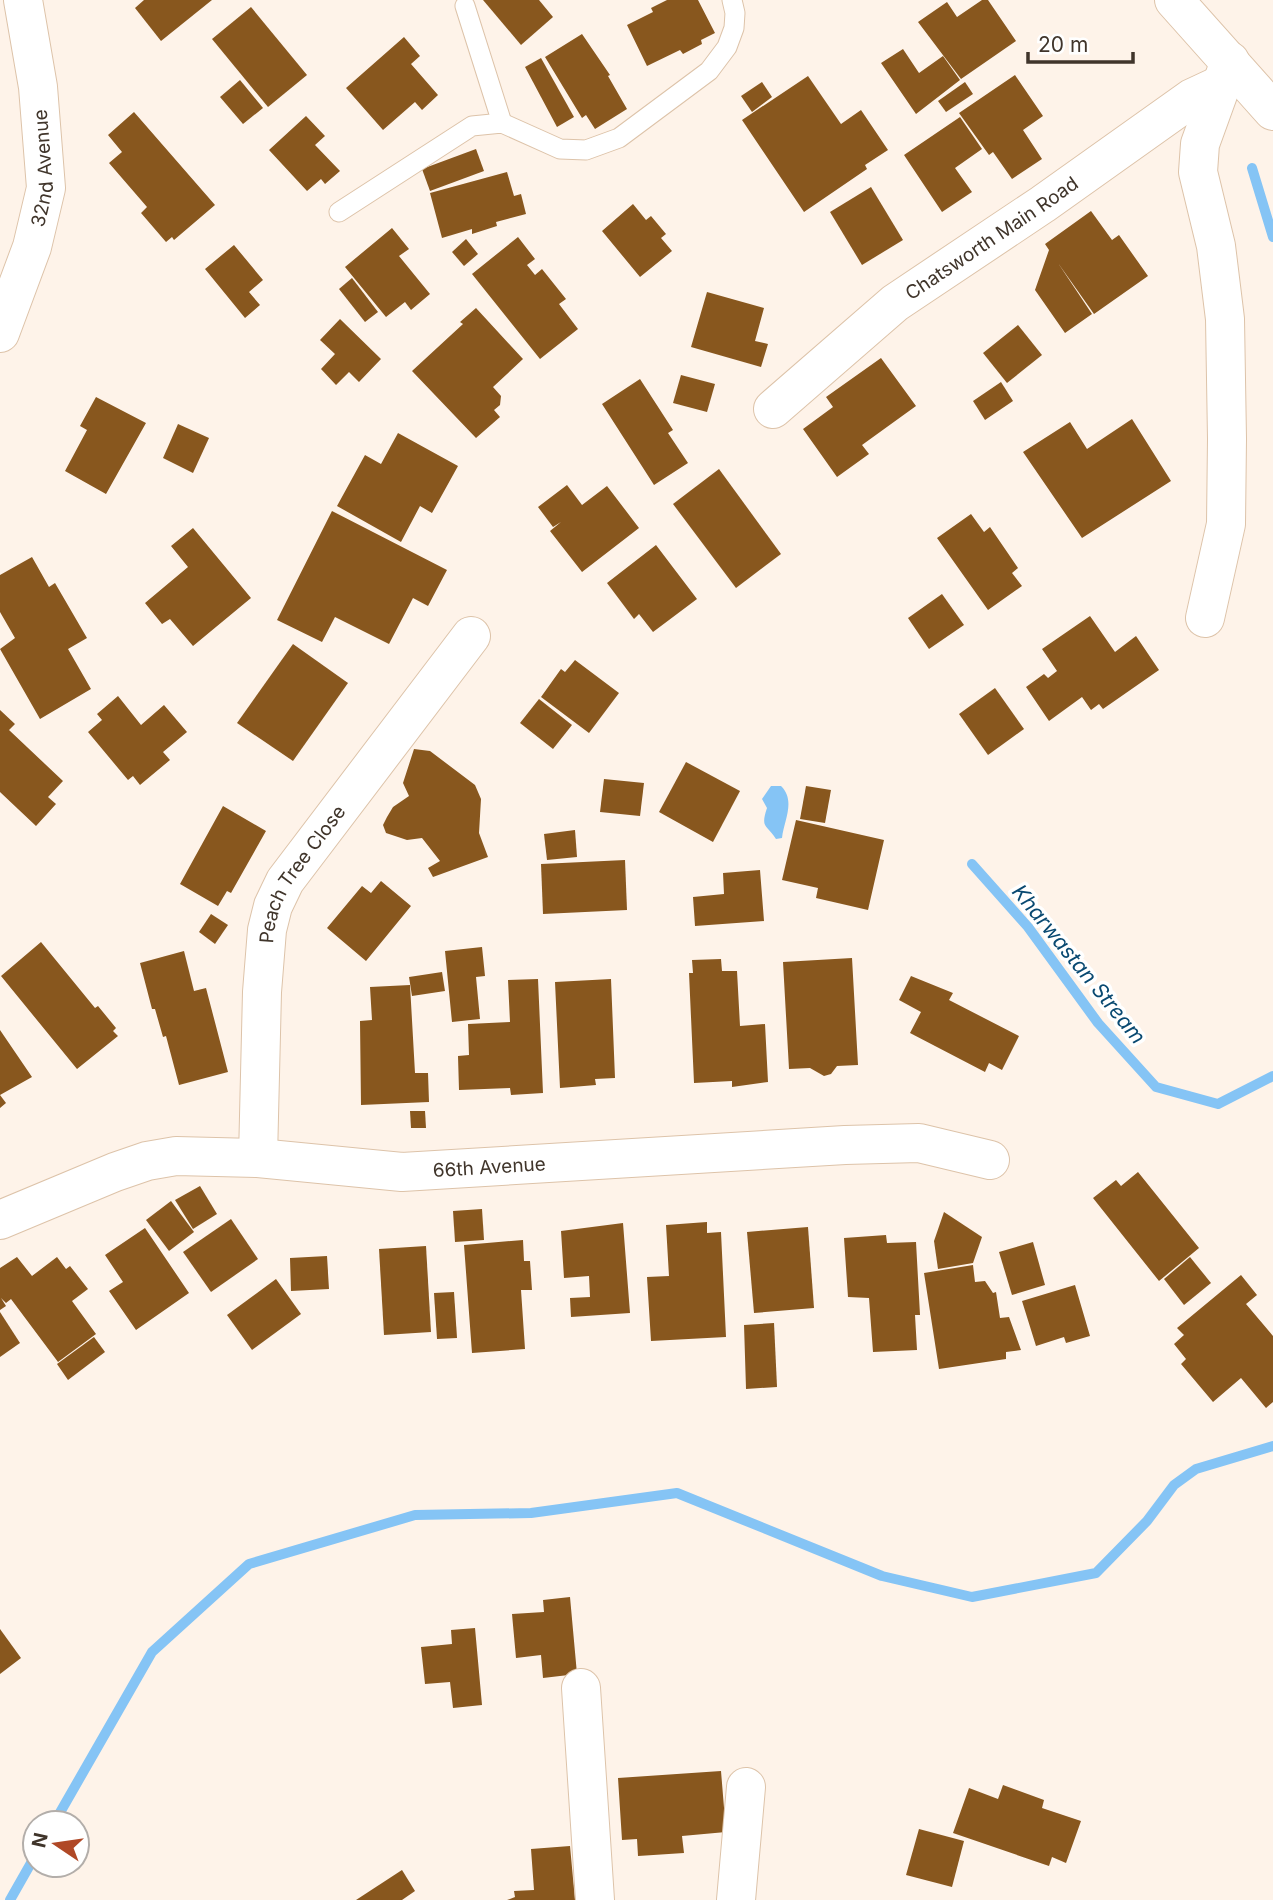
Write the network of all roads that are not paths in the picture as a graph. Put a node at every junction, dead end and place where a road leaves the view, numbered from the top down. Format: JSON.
{"nodes":[{"id":1,"x":23,"y":0,"type":"edge"},
{"id":2,"x":732,"y":0,"type":"edge"},
{"id":3,"x":1174,"y":0,"type":"edge"},
{"id":4,"x":465,"y":6,"type":"dead end"},
{"id":5,"x":1226,"y":73,"type":"junction"},
{"id":6,"x":1273,"y":111,"type":"edge"},
{"id":7,"x":502,"y":123,"type":"junction"},
{"id":8,"x":339,"y":212,"type":"dead end"},
{"id":9,"x":2,"y":323,"type":"edge"},
{"id":10,"x":773,"y":409,"type":"dead end"},
{"id":11,"x":1205,"y":618,"type":"dead end"},
{"id":12,"x":471,"y":636,"type":"dead end"},
{"id":13,"x":258,"y":1158,"type":"junction"},
{"id":14,"x":990,"y":1160,"type":"dead end"},
{"id":15,"x":0,"y":1220,"type":"edge"},
{"id":16,"x":581,"y":1688,"type":"dead end"},
{"id":17,"x":746,"y":1787,"type":"dead end"},
{"id":18,"x":595,"y":1900,"type":"edge"},
{"id":19,"x":736,"y":1900,"type":"edge"}],
"edges":[{"from":1,"to":9,"type":"street","name":"32nd Avenue"},
{"from":2,"to":7,"type":"lane"},
{"from":3,"to":5,"type":"street"},
{"from":4,"to":7,"type":"lane"},
{"from":5,"to":6,"type":"street"},
{"from":5,"to":10,"type":"street","name":"Chatsworth Main Road"},
{"from":5,"to":11,"type":"street"},
{"from":7,"to":8,"type":"lane"},
{"from":12,"to":13,"type":"street","name":"Peach Tree Close"},
{"from":13,"to":14,"type":"street","name":"66th Avenue"},
{"from":13,"to":15,"type":"street","name":"66th Avenue"},
{"from":16,"to":18,"type":"street"},
{"from":17,"to":19,"type":"street"}]}
